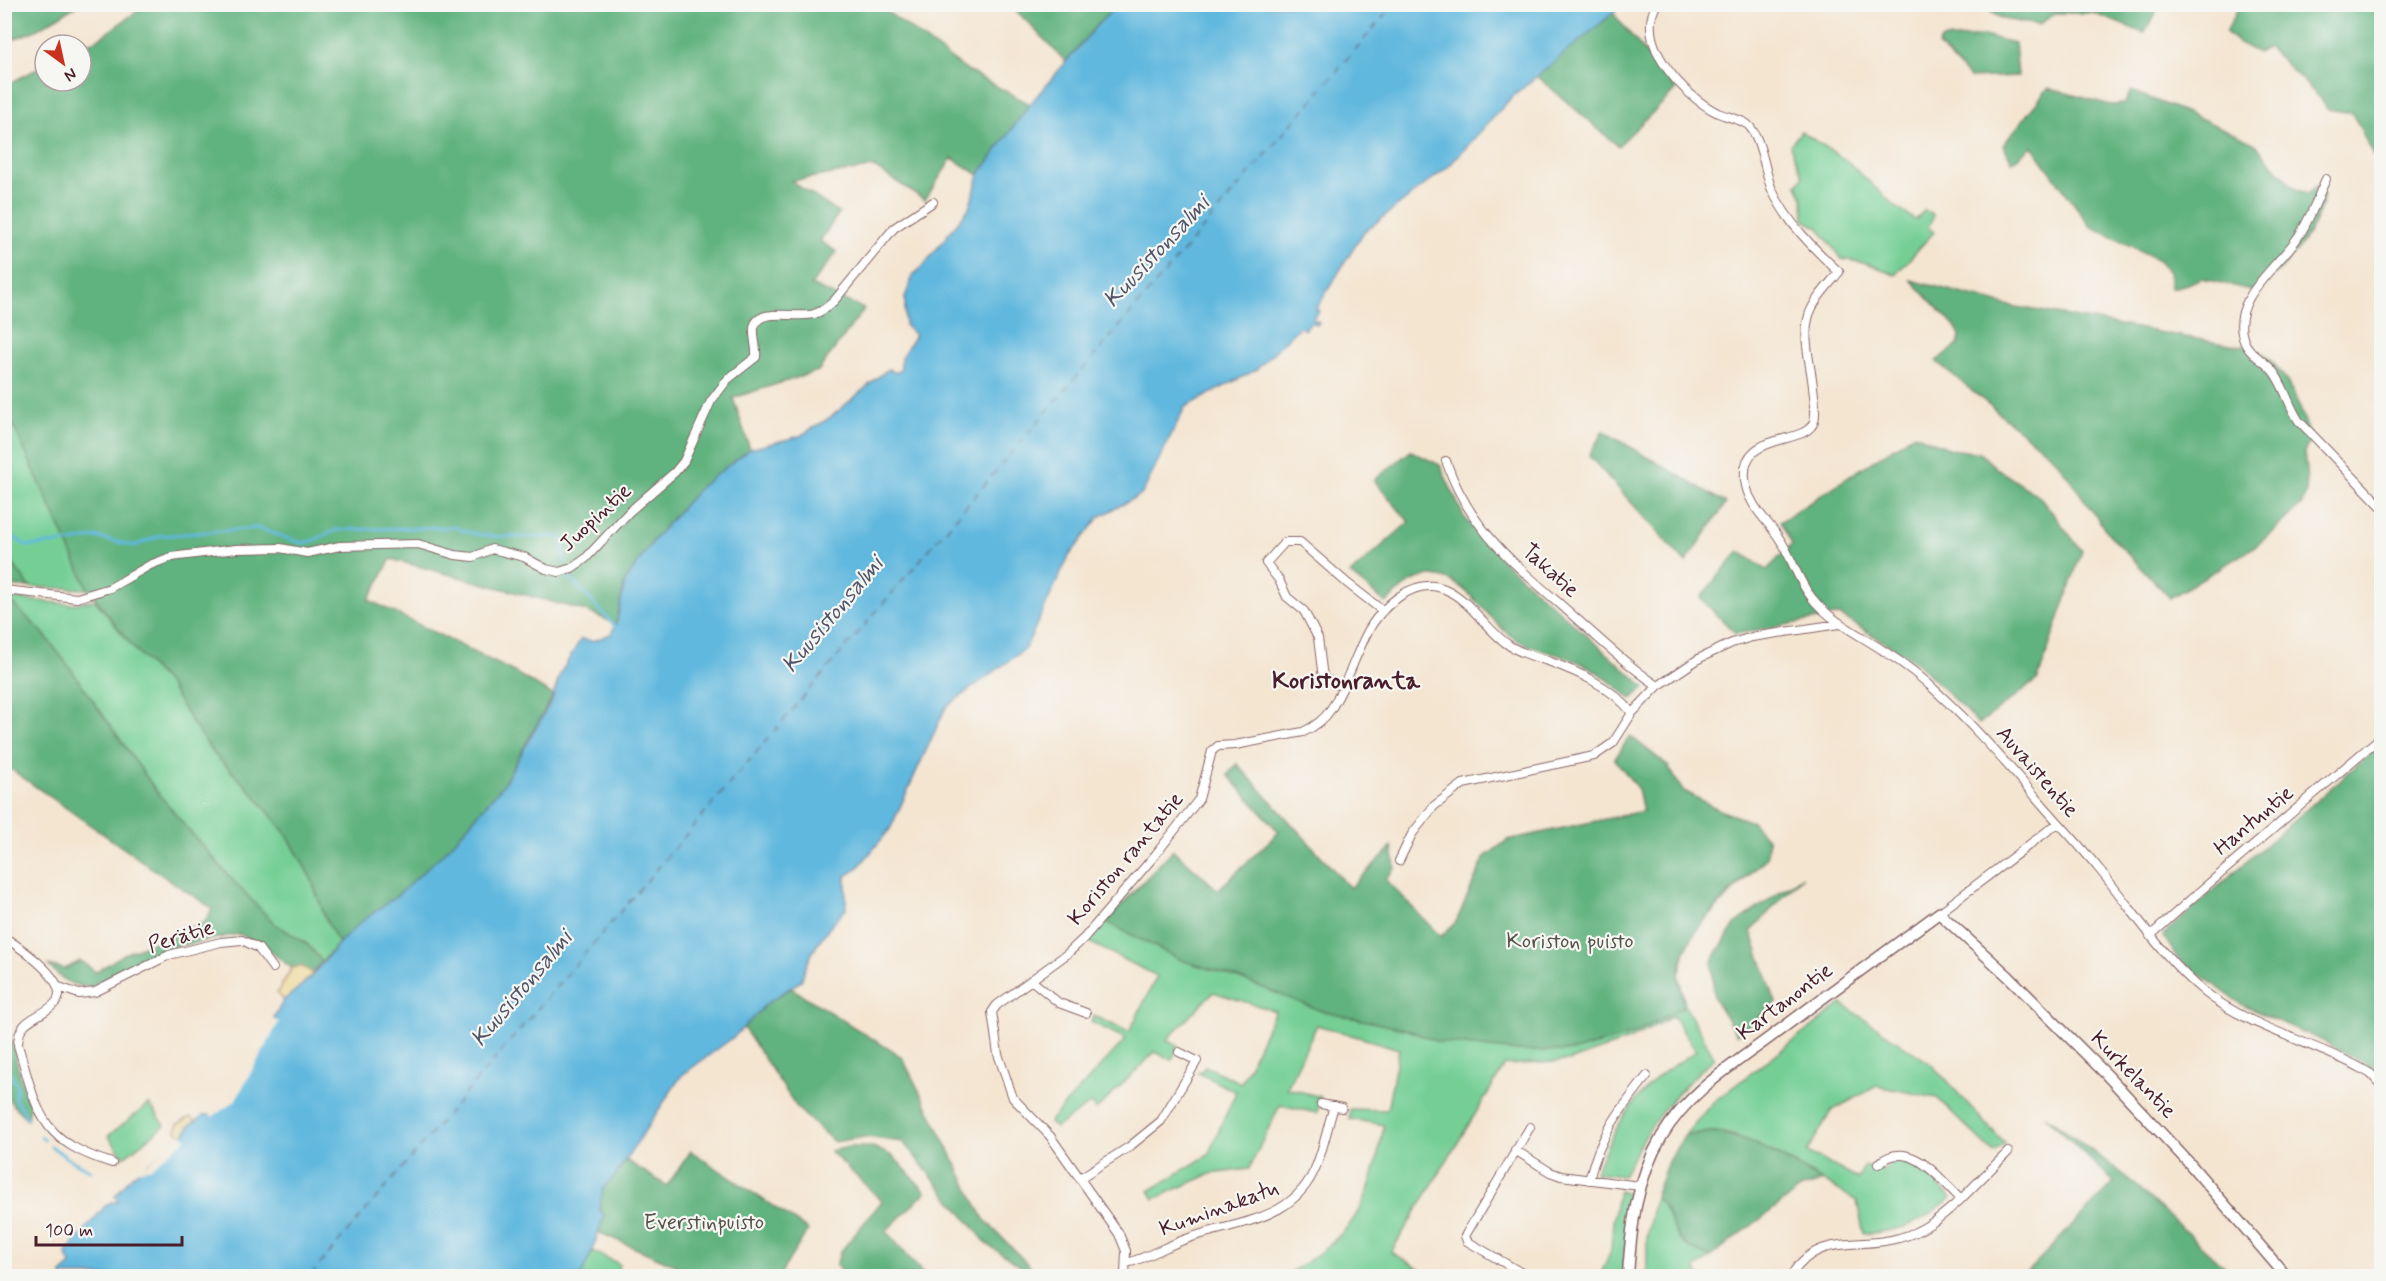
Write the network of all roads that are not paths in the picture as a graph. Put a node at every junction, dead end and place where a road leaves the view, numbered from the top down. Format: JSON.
{"nodes":[{"id":1,"x":1657,"y":4,"type":"edge"},
{"id":2,"x":2326,"y":179,"type":"dead end"},
{"id":3,"x":933,"y":202,"type":"dead end"},
{"id":4,"x":1446,"y":461,"type":"dead end"},
{"id":5,"x":2382,"y":507,"type":"edge"},
{"id":6,"x":4,"y":590,"type":"edge"},
{"id":7,"x":1383,"y":611,"type":"junction"},
{"id":8,"x":1839,"y":624,"type":"junction"},
{"id":9,"x":1658,"y":686,"type":"junction"},
{"id":10,"x":1343,"y":687,"type":"junction"},
{"id":11,"x":1632,"y":713,"type":"junction"},
{"id":12,"x":2382,"y":736,"type":"edge"},
{"id":13,"x":2058,"y":823,"type":"junction"},
{"id":14,"x":1399,"y":861,"type":"dead end"},
{"id":15,"x":1938,"y":913,"type":"junction"},
{"id":16,"x":2150,"y":936,"type":"junction"},
{"id":17,"x":4,"y":937,"type":"edge"},
{"id":18,"x":273,"y":968,"type":"dead end"},
{"id":19,"x":1031,"y":980,"type":"junction"},
{"id":20,"x":59,"y":987,"type":"junction"},
{"id":21,"x":1086,"y":1013,"type":"dead end"},
{"id":22,"x":1179,"y":1052,"type":"dead end"},
{"id":23,"x":1647,"y":1076,"type":"dead end"},
{"id":24,"x":2382,"y":1086,"type":"edge"},
{"id":25,"x":1321,"y":1104,"type":"dead end"},
{"id":26,"x":1530,"y":1127,"type":"dead end"},
{"id":27,"x":1515,"y":1150,"type":"junction"},
{"id":28,"x":2008,"y":1152,"type":"dead end"},
{"id":29,"x":111,"y":1163,"type":"dead end"},
{"id":30,"x":1878,"y":1164,"type":"dead end"},
{"id":31,"x":1080,"y":1178,"type":"junction"},
{"id":32,"x":1589,"y":1180,"type":"junction"},
{"id":33,"x":1640,"y":1186,"type":"junction"},
{"id":34,"x":1961,"y":1199,"type":"junction"},
{"id":35,"x":1127,"y":1263,"type":"junction"},
{"id":36,"x":1125,"y":1276,"type":"edge"},
{"id":37,"x":1527,"y":1276,"type":"edge"},
{"id":38,"x":1628,"y":1276,"type":"edge"},
{"id":39,"x":1791,"y":1276,"type":"edge"},
{"id":40,"x":2286,"y":1276,"type":"edge"}],
"edges":[{"from":1,"to":8,"type":"street","name":"Auvaistentie"},
{"from":2,"to":5,"type":"street"},
{"from":3,"to":6,"type":"street","name":"Juopintie"},
{"from":4,"to":9,"type":"street","name":"Takatie"},
{"from":7,"to":10,"type":"street","name":"Koriston rantatie"},
{"from":7,"to":10,"type":"street"},
{"from":7,"to":11,"type":"street","name":"Koriston rantatie"},
{"from":8,"to":9,"type":"street"},
{"from":8,"to":13,"type":"street","name":"Auvaistentie"},
{"from":9,"to":11,"type":"street"},
{"from":10,"to":19,"type":"street","name":"Koriston rantatie"},
{"from":11,"to":14,"type":"street"},
{"from":12,"to":16,"type":"street","name":"Hantuntie"},
{"from":13,"to":15,"type":"street","name":"Kartanontie"},
{"from":13,"to":16,"type":"street","name":"Auvaistentie"},
{"from":15,"to":33,"type":"street","name":"Kartanontie"},
{"from":15,"to":40,"type":"street","name":"Kurkelantie"},
{"from":16,"to":24,"type":"street","name":"Auvaistentie"},
{"from":17,"to":20,"type":"street"},
{"from":18,"to":20,"type":"street","name":"Perätie"},
{"from":19,"to":21,"type":"street"},
{"from":19,"to":31,"type":"street","name":"Koriston rantatie"},
{"from":20,"to":29,"type":"street"},
{"from":22,"to":31,"type":"street"},
{"from":23,"to":32,"type":"street"},
{"from":25,"to":35,"type":"street","name":"Kuminakatu"},
{"from":26,"to":27,"type":"street"},
{"from":27,"to":32,"type":"street"},
{"from":27,"to":37,"type":"street"},
{"from":28,"to":34,"type":"street"},
{"from":30,"to":34,"type":"street"},
{"from":31,"to":35,"type":"street","name":"Koriston rantatie"},
{"from":32,"to":33,"type":"street"},
{"from":33,"to":38,"type":"street","name":"Kartanontie"},
{"from":34,"to":39,"type":"street"},
{"from":35,"to":36,"type":"street","name":"Koriston rantatie"}]}
